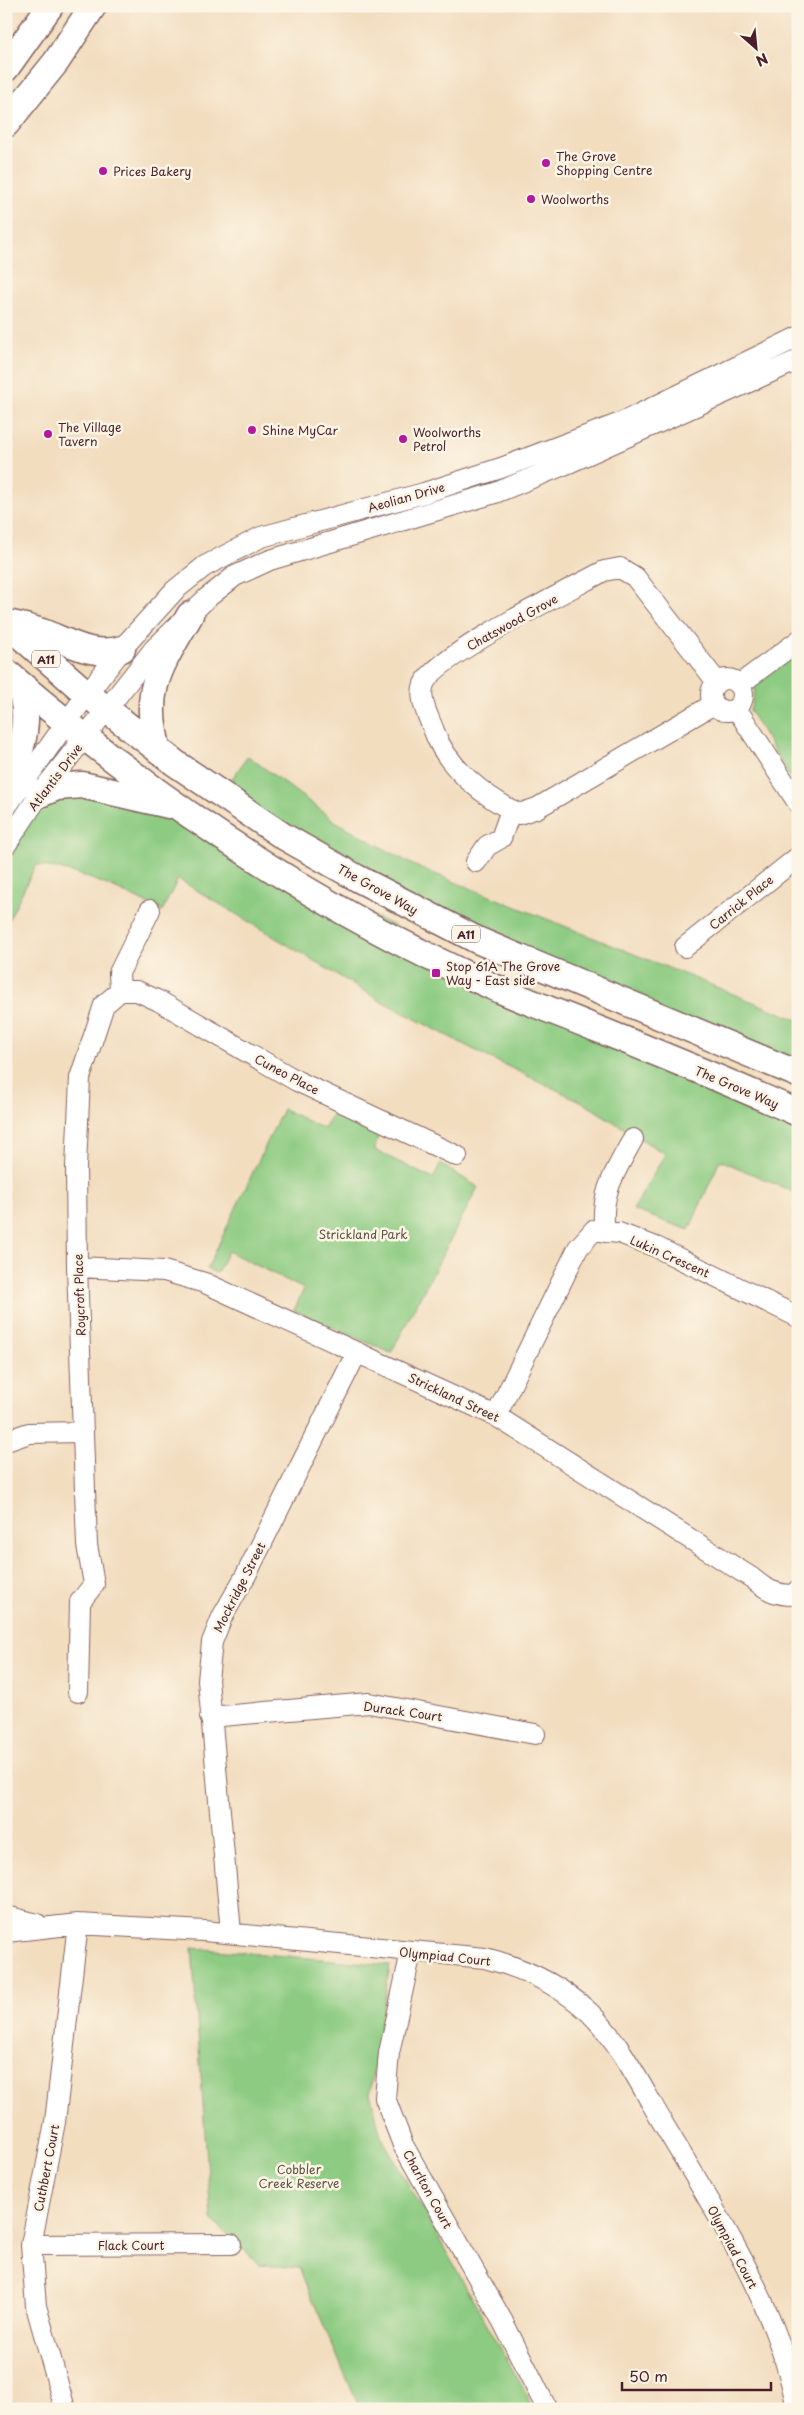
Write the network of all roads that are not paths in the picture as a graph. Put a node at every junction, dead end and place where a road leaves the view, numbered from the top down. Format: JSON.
{"nodes":[{"id":1,"x":50,"y":6,"type":"edge"},
{"id":2,"x":93,"y":6,"type":"edge"},
{"id":3,"x":6,"y":68,"type":"edge"},
{"id":4,"x":6,"y":124,"type":"edge"},
{"id":5,"x":798,"y":337,"type":"edge"},
{"id":6,"x":798,"y":360,"type":"edge"},
{"id":7,"x":190,"y":615,"type":"junction"},
{"id":8,"x":6,"y":623,"type":"edge"},
{"id":9,"x":798,"y":641,"type":"edge"},
{"id":10,"x":122,"y":649,"type":"junction"},
{"id":11,"x":12,"y":678,"type":"edge"},
{"id":12,"x":717,"y":682,"type":"junction"},
{"id":13,"x":740,"y":684,"type":"junction"},
{"id":14,"x":96,"y":702,"type":"junction"},
{"id":15,"x":714,"y":704,"type":"junction"},
{"id":16,"x":736,"y":708,"type":"junction"},
{"id":17,"x":76,"y":731,"type":"junction"},
{"id":18,"x":158,"y":750,"type":"junction"},
{"id":19,"x":6,"y":794,"type":"edge"},
{"id":20,"x":40,"y":794,"type":"junction"},
{"id":21,"x":798,"y":803,"type":"edge"},
{"id":22,"x":177,"y":806,"type":"junction"},
{"id":23,"x":6,"y":807,"type":"edge"},
{"id":24,"x":511,"y":810,"type":"junction"},
{"id":25,"x":6,"y":845,"type":"edge"},
{"id":26,"x":798,"y":857,"type":"edge"},
{"id":27,"x":476,"y":862,"type":"dead end"},
{"id":28,"x":150,"y":910,"type":"dead end"},
{"id":29,"x":685,"y":947,"type":"dead end"},
{"id":30,"x":120,"y":991,"type":"junction"},
{"id":31,"x":798,"y":1074,"type":"edge"},
{"id":32,"x":798,"y":1113,"type":"edge"},
{"id":33,"x":633,"y":1138,"type":"dead end"},
{"id":34,"x":457,"y":1156,"type":"dead end"},
{"id":35,"x":605,"y":1232,"type":"junction"},
{"id":36,"x":78,"y":1268,"type":"junction"},
{"id":37,"x":798,"y":1317,"type":"edge"},
{"id":38,"x":357,"y":1352,"type":"junction"},
{"id":39,"x":496,"y":1416,"type":"junction"},
{"id":40,"x":6,"y":1424,"type":"edge"},
{"id":41,"x":84,"y":1432,"type":"junction"},
{"id":42,"x":28,"y":1433,"type":"junction"},
{"id":43,"x":6,"y":1441,"type":"edge"},
{"id":44,"x":798,"y":1590,"type":"edge"},
{"id":45,"x":78,"y":1692,"type":"dead end"},
{"id":46,"x":210,"y":1717,"type":"junction"},
{"id":47,"x":536,"y":1734,"type":"dead end"},
{"id":48,"x":6,"y":1916,"type":"edge"},
{"id":49,"x":78,"y":1924,"type":"junction"},
{"id":50,"x":46,"y":1927,"type":"junction"},
{"id":51,"x":6,"y":1932,"type":"edge"},
{"id":52,"x":231,"y":1932,"type":"junction"},
{"id":53,"x":410,"y":1952,"type":"junction"},
{"id":54,"x":231,"y":2244,"type":"dead end"},
{"id":55,"x":31,"y":2245,"type":"junction"},
{"id":56,"x":60,"y":2407,"type":"edge"},
{"id":57,"x":547,"y":2409,"type":"edge"},
{"id":58,"x":797,"y":2409,"type":"edge"}],
"edges":[{"from":1,"to":3,"type":"main road"},
{"from":2,"to":4,"type":"main road"},
{"from":5,"to":10,"type":"street","name":"Aeolian Drive"},
{"from":6,"to":7,"type":"street","name":"Aeolian Drive"},
{"from":7,"to":14,"type":"street","name":"Aeolian Drive"},
{"from":7,"to":18,"type":"main road"},
{"from":8,"to":10,"type":"main road"},
{"from":8,"to":14,"type":"main road","name":"The Grove Way","number":"A11"},
{"from":9,"to":13,"type":"street"},
{"from":10,"to":14,"type":"street","name":"Aeolian Drive"},
{"from":11,"to":17,"type":"main road","name":"The Grove Way"},
{"from":11,"to":19,"type":"main road"},
{"from":12,"to":13,"type":"street"},
{"from":12,"to":15,"type":"street"},
{"from":12,"to":24,"type":"street","name":"Chatswood Grove"},
{"from":13,"to":16,"type":"street"},
{"from":14,"to":17,"type":"street","name":"Aeolian Drive"},
{"from":14,"to":18,"type":"main road","name":"The Grove Way","number":"A11"},
{"from":15,"to":16,"type":"street"},
{"from":15,"to":24,"type":"street"},
{"from":16,"to":21,"type":"street"},
{"from":17,"to":20,"type":"street","name":"Atlantis Drive"},
{"from":17,"to":22,"type":"main road","name":"The Grove Way"},
{"from":17,"to":23,"type":"street","name":"Atlantis Drive"},
{"from":18,"to":31,"type":"main road","name":"The Grove Way","number":"A11"},
{"from":20,"to":22,"type":"main road"},
{"from":20,"to":25,"type":"street","name":"Atlantis Drive"},
{"from":22,"to":32,"type":"main road","name":"The Grove Way"},
{"from":24,"to":27,"type":"street"},
{"from":26,"to":29,"type":"street","name":"Carrick Place"},
{"from":28,"to":30,"type":"street"},
{"from":30,"to":34,"type":"street","name":"Cuneo Place"},
{"from":30,"to":36,"type":"street","name":"Roycroft Place"},
{"from":33,"to":35,"type":"street"},
{"from":35,"to":37,"type":"street","name":"Lukin Crescent"},
{"from":35,"to":39,"type":"street"},
{"from":36,"to":38,"type":"street","name":"Strickland Street"},
{"from":36,"to":41,"type":"street","name":"Roycroft Place"},
{"from":38,"to":39,"type":"street","name":"Strickland Street"},
{"from":38,"to":46,"type":"street","name":"Mockridge Street"},
{"from":39,"to":44,"type":"street","name":"Strickland Street"},
{"from":40,"to":42,"type":"street"},
{"from":41,"to":42,"type":"street"},
{"from":41,"to":45,"type":"street","name":"Roycroft Place"},
{"from":42,"to":43,"type":"street"},
{"from":46,"to":47,"type":"street","name":"Durack Court"},
{"from":46,"to":52,"type":"street","name":"Mockridge Street"},
{"from":48,"to":50,"type":"street","name":"Olympiad Court"},
{"from":49,"to":50,"type":"street","name":"Olympiad Court"},
{"from":49,"to":52,"type":"street","name":"Olympiad Court"},
{"from":49,"to":55,"type":"street","name":"Cuthbert Court"},
{"from":50,"to":51,"type":"street","name":"Olympiad Court"},
{"from":52,"to":53,"type":"street","name":"Olympiad Court"},
{"from":53,"to":57,"type":"street","name":"Charlton Court"},
{"from":53,"to":58,"type":"street","name":"Olympiad Court"},
{"from":54,"to":55,"type":"street","name":"Flack Court"},
{"from":55,"to":56,"type":"street","name":"Cuthbert Court"}]}
